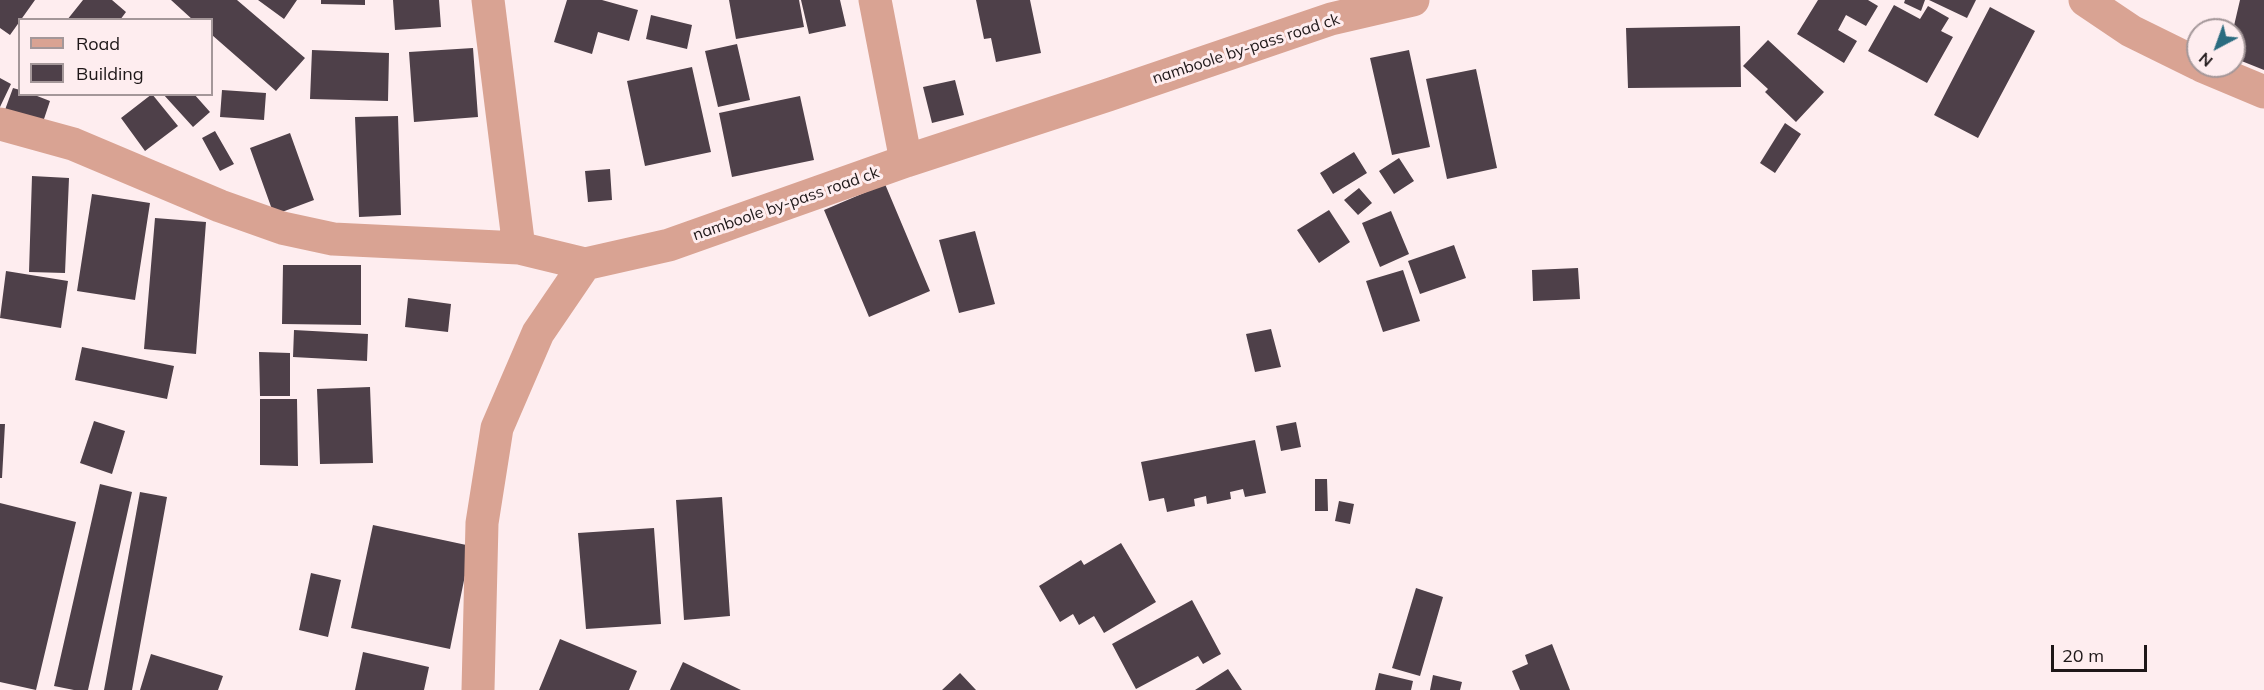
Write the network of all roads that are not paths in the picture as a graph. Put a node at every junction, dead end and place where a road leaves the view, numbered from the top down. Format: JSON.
{"nodes":[{"id":1,"x":488,"y":0,"type":"edge"},
{"id":2,"x":875,"y":0,"type":"edge"},
{"id":3,"x":1413,"y":0,"type":"edge"},
{"id":4,"x":2085,"y":0,"type":"edge"},
{"id":5,"x":1328,"y":10,"type":"edge"},
{"id":6,"x":2186,"y":58,"type":"edge"},
{"id":7,"x":2231,"y":78,"type":"edge"},
{"id":8,"x":2264,"y":92,"type":"edge"},
{"id":9,"x":0,"y":124,"type":"edge"},
{"id":10,"x":906,"y":161,"type":"junction"},
{"id":11,"x":519,"y":248,"type":"junction"},
{"id":12,"x":585,"y":264,"type":"junction"},
{"id":13,"x":478,"y":690,"type":"edge"}],
"edges":[{"from":1,"to":11,"type":"street"},
{"from":2,"to":10,"type":"street"},
{"from":3,"to":5,"type":"street","name":"namboole by-pass road ck"},
{"from":4,"to":6,"type":"street"},
{"from":5,"to":10,"type":"street","name":"namboole by-pass road ck"},
{"from":7,"to":8,"type":"street"},
{"from":9,"to":11,"type":"street"},
{"from":10,"to":12,"type":"street","name":"namboole by-pass road ck"},
{"from":11,"to":12,"type":"street"},
{"from":12,"to":13,"type":"street"}]}
